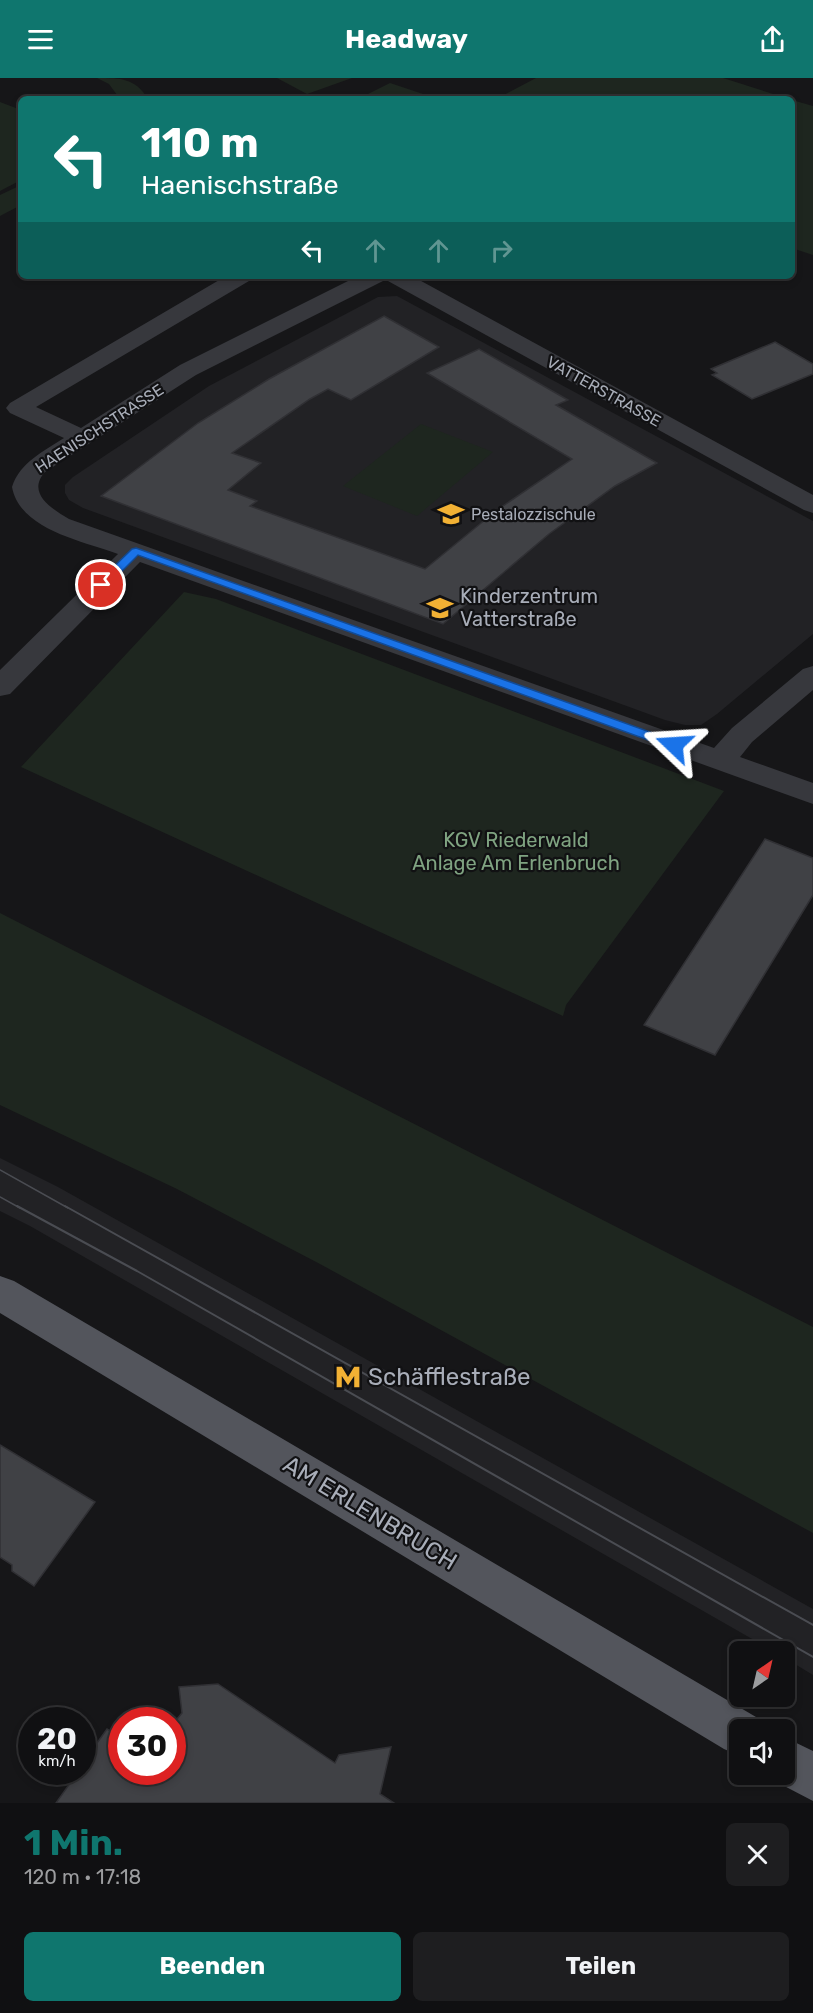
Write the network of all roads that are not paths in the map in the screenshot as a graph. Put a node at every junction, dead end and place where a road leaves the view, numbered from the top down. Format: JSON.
{"nodes":[{"id":1,"x":236,"y":279,"type":"edge"},
{"id":2,"x":369,"y":279,"type":"edge"},
{"id":3,"x":401,"y":279,"type":"edge"},
{"id":4,"x":81,"y":437,"type":"junction"},
{"id":5,"x":813,"y":505,"type":"edge"},
{"id":6,"x":136,"y":551,"type":"junction"},
{"id":7,"x":813,"y":675,"type":"edge"},
{"id":8,"x":0,"y":687,"type":"edge"},
{"id":9,"x":719,"y":761,"type":"junction"},
{"id":10,"x":813,"y":794,"type":"edge"},
{"id":11,"x":0,"y":1293,"type":"edge"},
{"id":12,"x":729,"y":1726,"type":"edge"},
{"id":13,"x":795,"y":1766,"type":"edge"},
{"id":14,"x":813,"y":1777,"type":"edge"}],
"edges":[{"from":1,"to":4,"type":"street"},
{"from":2,"to":4,"type":"street","name":"HAENISCHSTRASSE"},
{"from":3,"to":5,"type":"street","name":"VATTERSTRASSE"},
{"from":4,"to":6,"type":"street","name":"HAENISCHSTRASSE"},
{"from":6,"to":8,"type":"street"},
{"from":6,"to":9,"type":"street"},
{"from":7,"to":9,"type":"street"},
{"from":9,"to":10,"type":"street"},
{"from":11,"to":12,"type":"main road","name":"AM ERLENBRUCH"},
{"from":13,"to":14,"type":"main road"}]}
